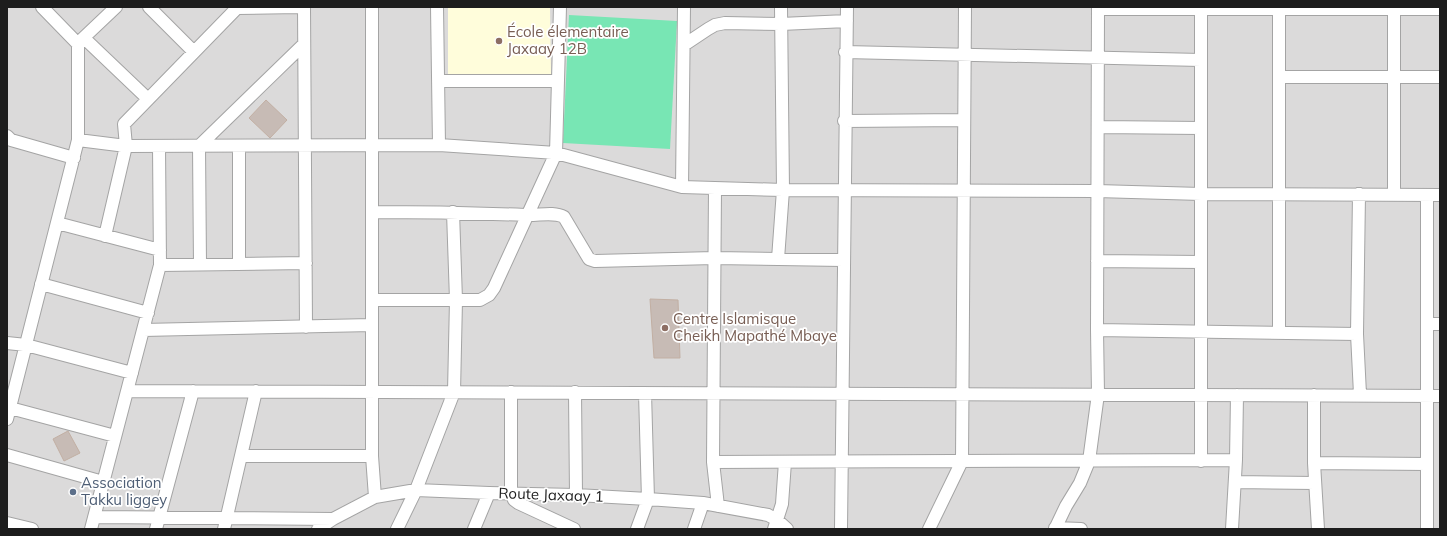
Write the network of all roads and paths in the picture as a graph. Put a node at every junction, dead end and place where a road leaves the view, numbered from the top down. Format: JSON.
{"nodes":[{"id":1,"x":42,"y":7,"type":"edge"},
{"id":2,"x":116,"y":7,"type":"edge"},
{"id":3,"x":149,"y":7,"type":"edge"},
{"id":4,"x":237,"y":7,"type":"edge"},
{"id":5,"x":299,"y":7,"type":"edge"},
{"id":6,"x":304,"y":7,"type":"edge"},
{"id":7,"x":372,"y":7,"type":"edge"},
{"id":8,"x":437,"y":7,"type":"edge"},
{"id":9,"x":560,"y":7,"type":"edge"},
{"id":10,"x":684,"y":7,"type":"edge"},
{"id":11,"x":781,"y":7,"type":"edge"},
{"id":12,"x":846,"y":7,"type":"edge"},
{"id":13,"x":965,"y":7,"type":"edge"},
{"id":14,"x":1098,"y":8,"type":"edge"},
{"id":15,"x":1200,"y":8,"type":"edge"},
{"id":16,"x":1338,"y":8,"type":"edge"},
{"id":17,"x":1406,"y":8,"type":"edge"},
{"id":18,"x":1273,"y":9,"type":"edge"},
{"id":19,"x":1394,"y":9,"type":"junction"},
{"id":20,"x":1440,"y":9,"type":"edge"},
{"id":21,"x":847,"y":21,"type":"junction"},
{"id":22,"x":781,"y":24,"type":"junction"},
{"id":23,"x":81,"y":41,"type":"junction"},
{"id":24,"x":304,"y":44,"type":"junction"},
{"id":25,"x":684,"y":45,"type":"junction"},
{"id":26,"x":194,"y":52,"type":"junction"},
{"id":27,"x":845,"y":52,"type":"junction"},
{"id":28,"x":964,"y":54,"type":"junction"},
{"id":29,"x":1098,"y":57,"type":"junction"},
{"id":30,"x":1201,"y":60,"type":"junction"},
{"id":31,"x":1279,"y":77,"type":"junction"},
{"id":32,"x":1394,"y":77,"type":"junction"},
{"id":33,"x":1440,"y":77,"type":"edge"},
{"id":34,"x":558,"y":80,"type":"junction"},
{"id":35,"x":438,"y":81,"type":"junction"},
{"id":36,"x":148,"y":99,"type":"junction"},
{"id":37,"x":964,"y":120,"type":"junction"},
{"id":38,"x":844,"y":121,"type":"junction"},
{"id":39,"x":1098,"y":127,"type":"junction"},
{"id":40,"x":1201,"y":128,"type":"junction"},
{"id":41,"x":7,"y":136,"type":"edge"},
{"id":42,"x":78,"y":140,"type":"junction"},
{"id":43,"x":439,"y":145,"type":"junction"},
{"id":44,"x":126,"y":146,"type":"junction"},
{"id":45,"x":159,"y":146,"type":"junction"},
{"id":46,"x":199,"y":146,"type":"junction"},
{"id":47,"x":239,"y":146,"type":"junction"},
{"id":48,"x":305,"y":146,"type":"junction"},
{"id":49,"x":372,"y":146,"type":"junction"},
{"id":50,"x":556,"y":153,"type":"junction"},
{"id":51,"x":74,"y":158,"type":"junction"},
{"id":52,"x":682,"y":188,"type":"junction"},
{"id":53,"x":715,"y":188,"type":"junction"},
{"id":54,"x":783,"y":190,"type":"junction"},
{"id":55,"x":844,"y":190,"type":"junction"},
{"id":56,"x":964,"y":190,"type":"junction"},
{"id":57,"x":1097,"y":191,"type":"junction"},
{"id":58,"x":1201,"y":194,"type":"junction"},
{"id":59,"x":1279,"y":194,"type":"junction"},
{"id":60,"x":1358,"y":194,"type":"junction"},
{"id":61,"x":1394,"y":194,"type":"junction"},
{"id":62,"x":1427,"y":195,"type":"junction"},
{"id":63,"x":1440,"y":195,"type":"edge"},
{"id":64,"x":372,"y":212,"type":"junction"},
{"id":65,"x":454,"y":212,"type":"junction"},
{"id":66,"x":528,"y":215,"type":"junction"},
{"id":67,"x":57,"y":223,"type":"junction"},
{"id":68,"x":105,"y":236,"type":"junction"},
{"id":69,"x":160,"y":250,"type":"junction"},
{"id":70,"x":714,"y":258,"type":"junction"},
{"id":71,"x":778,"y":259,"type":"junction"},
{"id":72,"x":843,"y":260,"type":"junction"},
{"id":73,"x":1097,"y":261,"type":"junction"},
{"id":74,"x":1201,"y":262,"type":"junction"},
{"id":75,"x":306,"y":263,"type":"junction"},
{"id":76,"x":200,"y":264,"type":"junction"},
{"id":77,"x":239,"y":264,"type":"junction"},
{"id":78,"x":160,"y":265,"type":"junction"},
{"id":79,"x":41,"y":284,"type":"junction"},
{"id":80,"x":372,"y":300,"type":"junction"},
{"id":81,"x":456,"y":300,"type":"junction"},
{"id":82,"x":148,"y":313,"type":"junction"},
{"id":83,"x":1427,"y":324,"type":"junction"},
{"id":84,"x":1440,"y":324,"type":"edge"},
{"id":85,"x":372,"y":325,"type":"junction"},
{"id":86,"x":306,"y":326,"type":"junction"},
{"id":87,"x":143,"y":330,"type":"junction"},
{"id":88,"x":1097,"y":330,"type":"junction"},
{"id":89,"x":1201,"y":332,"type":"junction"},
{"id":90,"x":1279,"y":333,"type":"junction"},
{"id":91,"x":1357,"y":334,"type":"junction"},
{"id":92,"x":7,"y":343,"type":"edge"},
{"id":93,"x":26,"y":345,"type":"junction"},
{"id":94,"x":132,"y":373,"type":"junction"},
{"id":95,"x":128,"y":390,"type":"junction"},
{"id":96,"x":193,"y":391,"type":"junction"},
{"id":97,"x":256,"y":391,"type":"junction"},
{"id":98,"x":372,"y":392,"type":"junction"},
{"id":99,"x":454,"y":392,"type":"junction"},
{"id":100,"x":511,"y":392,"type":"junction"},
{"id":101,"x":575,"y":392,"type":"junction"},
{"id":102,"x":645,"y":392,"type":"junction"},
{"id":103,"x":713,"y":393,"type":"junction"},
{"id":104,"x":842,"y":393,"type":"junction"},
{"id":105,"x":962,"y":394,"type":"junction"},
{"id":106,"x":1098,"y":394,"type":"junction"},
{"id":107,"x":1237,"y":394,"type":"junction"},
{"id":108,"x":1360,"y":394,"type":"junction"},
{"id":109,"x":1201,"y":395,"type":"junction"},
{"id":110,"x":1314,"y":395,"type":"junction"},
{"id":111,"x":1427,"y":396,"type":"junction"},
{"id":112,"x":1440,"y":396,"type":"edge"},
{"id":113,"x":8,"y":413,"type":"edge"},
{"id":114,"x":115,"y":436,"type":"junction"},
{"id":115,"x":7,"y":455,"type":"edge"},
{"id":116,"x":241,"y":456,"type":"junction"},
{"id":117,"x":372,"y":456,"type":"junction"},
{"id":118,"x":1236,"y":460,"type":"junction"},
{"id":119,"x":962,"y":461,"type":"junction"},
{"id":120,"x":1089,"y":461,"type":"junction"},
{"id":121,"x":1201,"y":461,"type":"junction"},
{"id":122,"x":713,"y":462,"type":"junction"},
{"id":123,"x":785,"y":462,"type":"junction"},
{"id":124,"x":842,"y":462,"type":"junction"},
{"id":125,"x":1314,"y":463,"type":"junction"},
{"id":126,"x":1427,"y":464,"type":"junction"},
{"id":127,"x":103,"y":482,"type":"junction"},
{"id":128,"x":1235,"y":482,"type":"junction"},
{"id":129,"x":1315,"y":483,"type":"junction"},
{"id":130,"x":416,"y":490,"type":"junction"},
{"id":131,"x":489,"y":493,"type":"junction"},
{"id":132,"x":511,"y":493,"type":"junction"},
{"id":133,"x":576,"y":495,"type":"junction"},
{"id":134,"x":375,"y":497,"type":"junction"},
{"id":135,"x":648,"y":498,"type":"junction"},
{"id":136,"x":703,"y":503,"type":"junction"},
{"id":137,"x":718,"y":506,"type":"junction"},
{"id":138,"x":94,"y":517,"type":"junction"},
{"id":139,"x":333,"y":519,"type":"junction"},
{"id":140,"x":7,"y":523,"type":"edge"},
{"id":141,"x":157,"y":524,"type":"edge"},
{"id":142,"x":225,"y":524,"type":"edge"},
{"id":143,"x":776,"y":524,"type":"edge"},
{"id":144,"x":553,"y":525,"type":"edge"},
{"id":145,"x":1055,"y":528,"type":"edge"},
{"id":146,"x":32,"y":529,"type":"edge"},
{"id":147,"x":91,"y":529,"type":"edge"},
{"id":148,"x":318,"y":529,"type":"edge"},
{"id":149,"x":397,"y":529,"type":"edge"},
{"id":150,"x":474,"y":529,"type":"edge"},
{"id":151,"x":574,"y":529,"type":"edge"},
{"id":152,"x":637,"y":529,"type":"edge"},
{"id":153,"x":694,"y":529,"type":"edge"},
{"id":154,"x":787,"y":529,"type":"edge"},
{"id":155,"x":841,"y":529,"type":"edge"},
{"id":156,"x":929,"y":529,"type":"edge"},
{"id":157,"x":1081,"y":529,"type":"edge"},
{"id":158,"x":1232,"y":529,"type":"edge"},
{"id":159,"x":1318,"y":529,"type":"edge"},
{"id":160,"x":1427,"y":529,"type":"edge"}],
"edges":[{"from":1,"to":23,"type":"street"},
{"from":2,"to":23,"type":"street"},
{"from":3,"to":26,"type":"street"},
{"from":4,"to":5,"type":"street"},
{"from":4,"to":26,"type":"street"},
{"from":6,"to":24,"type":"street"},
{"from":7,"to":49,"type":"street"},
{"from":8,"to":35,"type":"street"},
{"from":9,"to":34,"type":"street"},
{"from":10,"to":25,"type":"street"},
{"from":11,"to":22,"type":"street"},
{"from":12,"to":21,"type":"street"},
{"from":13,"to":28,"type":"street"},
{"from":14,"to":15,"type":"street"},
{"from":14,"to":29,"type":"street"},
{"from":15,"to":18,"type":"street"},
{"from":15,"to":30,"type":"street"},
{"from":16,"to":18,"type":"street"},
{"from":16,"to":19,"type":"street"},
{"from":17,"to":19,"type":"street"},
{"from":17,"to":20,"type":"street"},
{"from":18,"to":31,"type":"street"},
{"from":19,"to":32,"type":"street"},
{"from":21,"to":22,"type":"street"},
{"from":21,"to":27,"type":"street"},
{"from":22,"to":25,"type":"street"},
{"from":22,"to":54,"type":"street"},
{"from":23,"to":36,"type":"street"},
{"from":23,"to":42,"type":"street"},
{"from":24,"to":46,"type":"street"},
{"from":24,"to":48,"type":"street"},
{"from":25,"to":52,"type":"street"},
{"from":26,"to":36,"type":"street"},
{"from":27,"to":28,"type":"street"},
{"from":27,"to":38,"type":"street"},
{"from":28,"to":29,"type":"street"},
{"from":28,"to":37,"type":"street"},
{"from":29,"to":30,"type":"street"},
{"from":29,"to":39,"type":"street"},
{"from":30,"to":40,"type":"street"},
{"from":31,"to":32,"type":"street"},
{"from":31,"to":59,"type":"street"},
{"from":32,"to":33,"type":"street"},
{"from":32,"to":61,"type":"street"},
{"from":34,"to":35,"type":"street"},
{"from":34,"to":50,"type":"street"},
{"from":35,"to":43,"type":"street"},
{"from":36,"to":44,"type":"street"},
{"from":37,"to":38,"type":"street"},
{"from":37,"to":56,"type":"street"},
{"from":38,"to":55,"type":"street"},
{"from":39,"to":40,"type":"street"},
{"from":39,"to":57,"type":"street"},
{"from":40,"to":58,"type":"street"},
{"from":41,"to":51,"type":"street"},
{"from":42,"to":44,"type":"street"},
{"from":42,"to":51,"type":"street"},
{"from":43,"to":49,"type":"street"},
{"from":43,"to":50,"type":"street"},
{"from":44,"to":45,"type":"street"},
{"from":44,"to":68,"type":"street"},
{"from":45,"to":46,"type":"street"},
{"from":45,"to":69,"type":"street"},
{"from":46,"to":47,"type":"street"},
{"from":46,"to":76,"type":"street"},
{"from":47,"to":48,"type":"street"},
{"from":47,"to":77,"type":"street"},
{"from":48,"to":49,"type":"street"},
{"from":48,"to":75,"type":"street"},
{"from":49,"to":64,"type":"street"},
{"from":50,"to":52,"type":"street"},
{"from":50,"to":66,"type":"street"},
{"from":51,"to":67,"type":"street"},
{"from":52,"to":53,"type":"street"},
{"from":53,"to":54,"type":"street"},
{"from":53,"to":70,"type":"street"},
{"from":54,"to":55,"type":"street"},
{"from":54,"to":71,"type":"street"},
{"from":55,"to":56,"type":"street"},
{"from":55,"to":72,"type":"street"},
{"from":56,"to":57,"type":"street"},
{"from":56,"to":105,"type":"street"},
{"from":57,"to":58,"type":"street"},
{"from":57,"to":73,"type":"street"},
{"from":58,"to":59,"type":"street"},
{"from":58,"to":74,"type":"street"},
{"from":59,"to":60,"type":"street"},
{"from":59,"to":90,"type":"street"},
{"from":60,"to":61,"type":"street"},
{"from":60,"to":91,"type":"street"},
{"from":61,"to":62,"type":"street"},
{"from":62,"to":63,"type":"street"},
{"from":62,"to":83,"type":"street"},
{"from":64,"to":65,"type":"street"},
{"from":64,"to":80,"type":"street"},
{"from":65,"to":66,"type":"street"},
{"from":65,"to":81,"type":"street"},
{"from":66,"to":70,"type":"street"},
{"from":66,"to":81,"type":"street"},
{"from":67,"to":68,"type":"street"},
{"from":67,"to":79,"type":"street"},
{"from":68,"to":69,"type":"street"},
{"from":69,"to":78,"type":"street"},
{"from":70,"to":71,"type":"street"},
{"from":70,"to":103,"type":"street"},
{"from":71,"to":72,"type":"street"},
{"from":72,"to":104,"type":"street"},
{"from":73,"to":74,"type":"street"},
{"from":73,"to":88,"type":"street"},
{"from":74,"to":89,"type":"street"},
{"from":75,"to":77,"type":"street"},
{"from":75,"to":86,"type":"street"},
{"from":76,"to":77,"type":"street"},
{"from":76,"to":78,"type":"street"},
{"from":78,"to":82,"type":"street"},
{"from":79,"to":82,"type":"street"},
{"from":79,"to":93,"type":"street"},
{"from":80,"to":81,"type":"street"},
{"from":80,"to":85,"type":"street"},
{"from":81,"to":99,"type":"street"},
{"from":82,"to":87,"type":"street"},
{"from":83,"to":84,"type":"street"},
{"from":83,"to":111,"type":"street"},
{"from":85,"to":86,"type":"street"},
{"from":85,"to":98,"type":"street"},
{"from":86,"to":87,"type":"street"},
{"from":87,"to":94,"type":"street"},
{"from":88,"to":89,"type":"street"},
{"from":88,"to":106,"type":"street"},
{"from":89,"to":90,"type":"street"},
{"from":89,"to":109,"type":"street"},
{"from":90,"to":91,"type":"street"},
{"from":91,"to":108,"type":"street"},
{"from":92,"to":93,"type":"street"},
{"from":93,"to":94,"type":"street"},
{"from":93,"to":113,"type":"street"},
{"from":94,"to":95,"type":"street"},
{"from":95,"to":96,"type":"street"},
{"from":95,"to":114,"type":"street"},
{"from":96,"to":97,"type":"street"},
{"from":96,"to":141,"type":"street"},
{"from":97,"to":98,"type":"street"},
{"from":97,"to":116,"type":"street"},
{"from":98,"to":99,"type":"street"},
{"from":98,"to":117,"type":"street"},
{"from":99,"to":100,"type":"street"},
{"from":99,"to":130,"type":"street"},
{"from":100,"to":101,"type":"street"},
{"from":100,"to":132,"type":"street"},
{"from":101,"to":102,"type":"street"},
{"from":101,"to":133,"type":"street"},
{"from":102,"to":103,"type":"street"},
{"from":102,"to":135,"type":"street"},
{"from":103,"to":104,"type":"street"},
{"from":103,"to":122,"type":"street"},
{"from":104,"to":105,"type":"street"},
{"from":104,"to":124,"type":"street"},
{"from":105,"to":106,"type":"street"},
{"from":105,"to":119,"type":"street"},
{"from":106,"to":109,"type":"street"},
{"from":106,"to":120,"type":"street"},
{"from":107,"to":109,"type":"street"},
{"from":107,"to":110,"type":"street"},
{"from":107,"to":118,"type":"street"},
{"from":108,"to":110,"type":"street"},
{"from":108,"to":111,"type":"street"},
{"from":109,"to":121,"type":"street"},
{"from":110,"to":125,"type":"street"},
{"from":111,"to":112,"type":"street"},
{"from":111,"to":126,"type":"street"},
{"from":113,"to":114,"type":"street"},
{"from":114,"to":127,"type":"street"},
{"from":115,"to":127,"type":"street"},
{"from":116,"to":117,"type":"street"},
{"from":116,"to":142,"type":"street"},
{"from":117,"to":134,"type":"street"},
{"from":118,"to":121,"type":"street"},
{"from":118,"to":128,"type":"street"},
{"from":119,"to":120,"type":"street"},
{"from":119,"to":124,"type":"street"},
{"from":119,"to":156,"type":"street"},
{"from":120,"to":121,"type":"street"},
{"from":120,"to":145,"type":"street"},
{"from":122,"to":123,"type":"street"},
{"from":122,"to":137,"type":"street"},
{"from":123,"to":124,"type":"street"},
{"from":123,"to":143,"type":"street"},
{"from":124,"to":155,"type":"street"},
{"from":125,"to":126,"type":"street"},
{"from":125,"to":129,"type":"street"},
{"from":126,"to":160,"type":"street"},
{"from":127,"to":138,"type":"street"},
{"from":128,"to":129,"type":"street"},
{"from":128,"to":158,"type":"street"},
{"from":129,"to":159,"type":"street"},
{"from":130,"to":131,"type":"street","name":"Route Jaxaay 1"},
{"from":130,"to":134,"type":"street","name":"Route Jaxaay 1"},
{"from":130,"to":149,"type":"street"},
{"from":131,"to":132,"type":"street","name":"Route Jaxaay 1"},
{"from":131,"to":150,"type":"street"},
{"from":132,"to":133,"type":"street","name":"Route Jaxaay 1"},
{"from":132,"to":144,"type":"street"},
{"from":133,"to":135,"type":"street","name":"Route Jaxaay 1"},
{"from":134,"to":139,"type":"street","name":"Route Jaxaay 1"},
{"from":135,"to":136,"type":"street","name":"Route Jaxaay 1"},
{"from":135,"to":152,"type":"street"},
{"from":136,"to":137,"type":"street","name":"Route Jaxaay 1"},
{"from":136,"to":153,"type":"street"},
{"from":137,"to":143,"type":"street","name":"Route Jaxaay 1"},
{"from":138,"to":141,"type":"street"},
{"from":138,"to":147,"type":"street"},
{"from":139,"to":142,"type":"street"},
{"from":139,"to":148,"type":"street","name":"Route Jaxaay 1"},
{"from":140,"to":146,"type":"street"},
{"from":141,"to":142,"type":"street"},
{"from":143,"to":154,"type":"street","name":"Route Jaxaay 1"},
{"from":144,"to":151,"type":"street"},
{"from":145,"to":157,"type":"street"}]}
